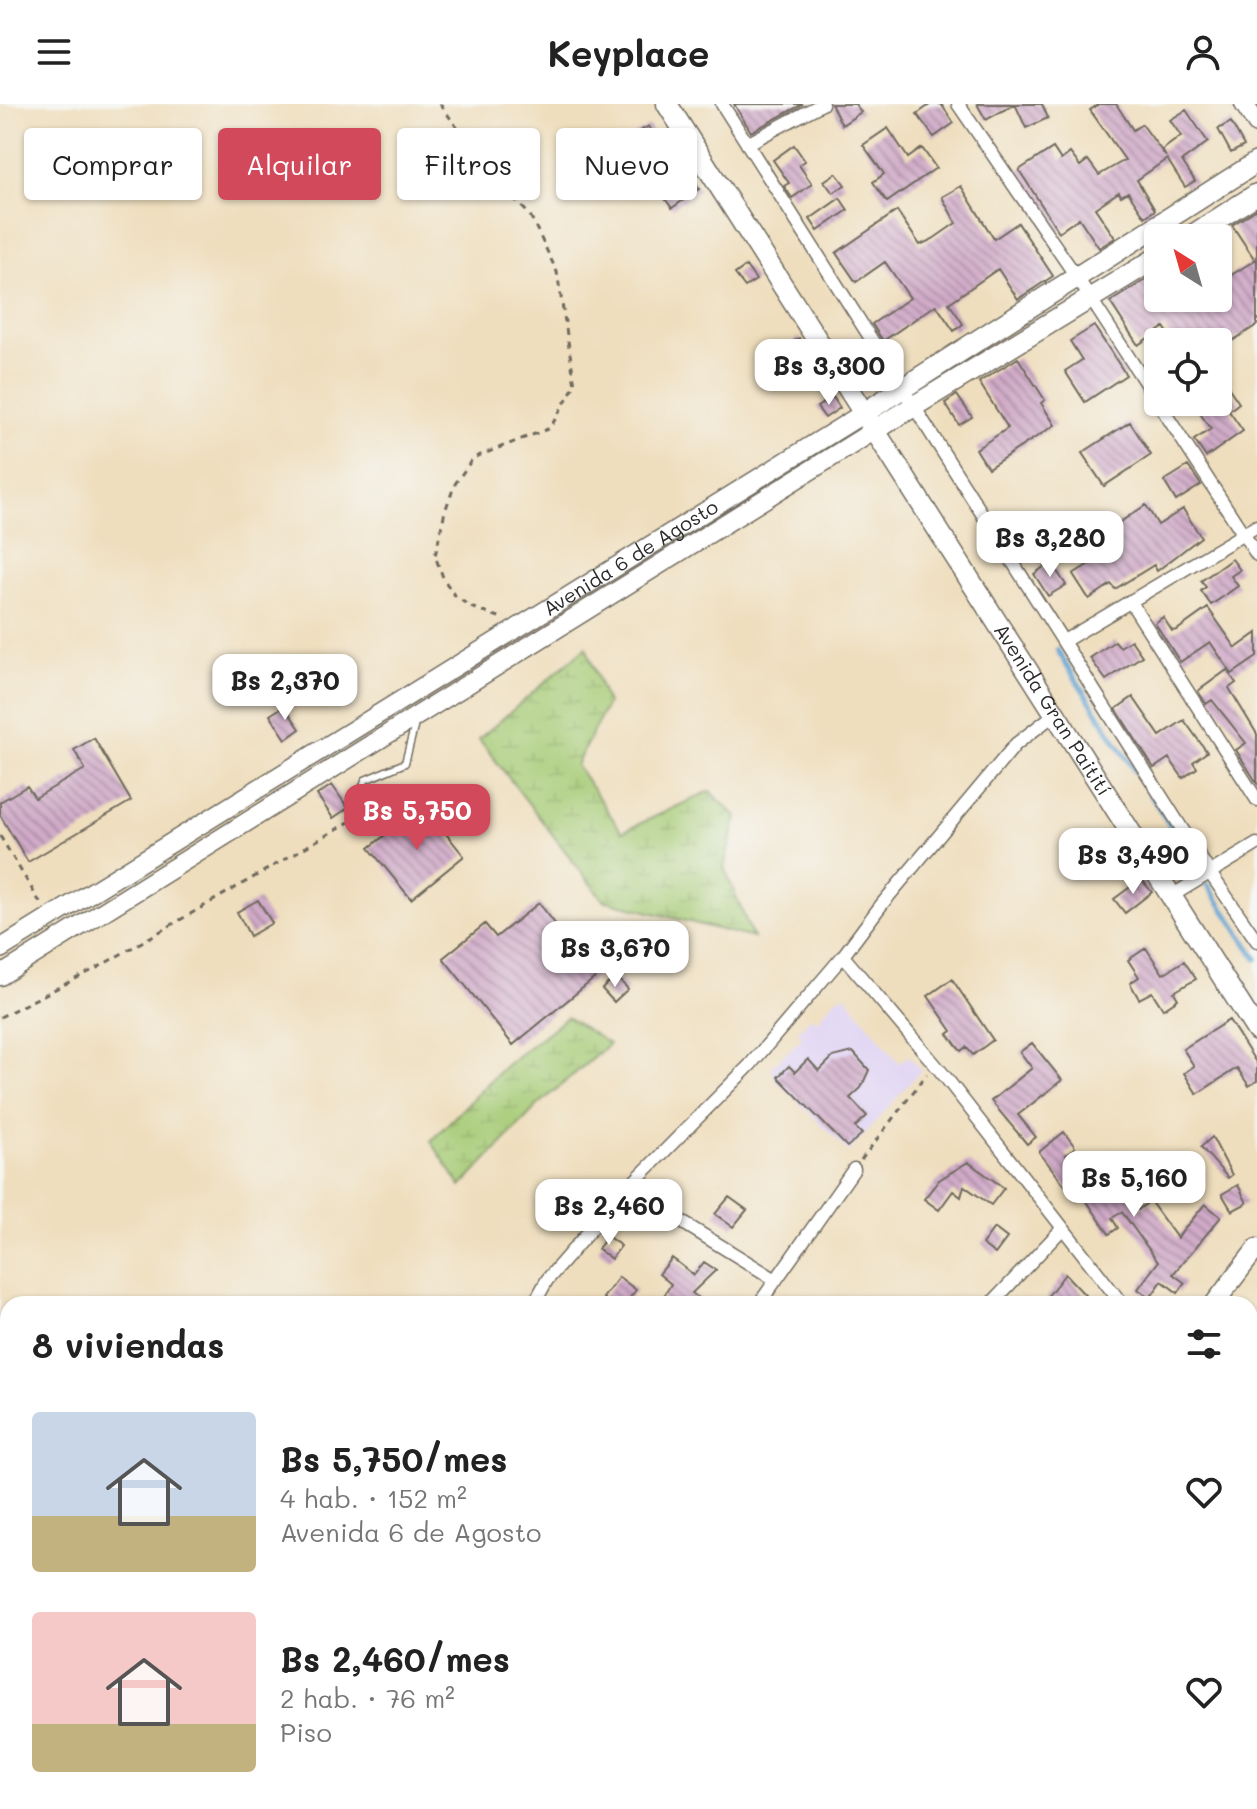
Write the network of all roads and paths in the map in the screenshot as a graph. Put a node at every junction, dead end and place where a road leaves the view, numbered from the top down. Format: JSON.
{"nodes":[{"id":1,"x":440,"y":104,"type":"edge"},
{"id":2,"x":667,"y":104,"type":"edge"},
{"id":3,"x":722,"y":104,"type":"edge"},
{"id":4,"x":822,"y":104,"type":"edge"},
{"id":5,"x":958,"y":104,"type":"edge"},
{"id":6,"x":1244,"y":104,"type":"edge"},
{"id":7,"x":1257,"y":124,"type":"edge"},
{"id":8,"x":747,"y":144,"type":"junction"},
{"id":9,"x":1257,"y":162,"type":"edge"},
{"id":10,"x":1257,"y":194,"type":"edge"},
{"id":11,"x":1210,"y":224,"type":"edge"},
{"id":12,"x":1144,"y":266,"type":"edge"},
{"id":13,"x":1078,"y":279,"type":"junction"},
{"id":14,"x":1090,"y":301,"type":"junction"},
{"id":15,"x":901,"y":389,"type":"junction"},
{"id":16,"x":912,"y":408,"type":"junction"},
{"id":17,"x":870,"y":421,"type":"junction"},
{"id":18,"x":698,"y":514,"type":"junction"},
{"id":19,"x":1257,"y":526,"type":"edge"},
{"id":20,"x":709,"y":533,"type":"junction"},
{"id":21,"x":1243,"y":535,"type":"junction"},
{"id":22,"x":1257,"y":555,"type":"edge"},
{"id":23,"x":1130,"y":601,"type":"junction"},
{"id":24,"x":518,"y":625,"type":"junction"},
{"id":25,"x":1064,"y":641,"type":"junction"},
{"id":26,"x":409,"y":695,"type":"junction"},
{"id":27,"x":417,"y":713,"type":"junction"},
{"id":28,"x":1055,"y":714,"type":"junction"},
{"id":29,"x":301,"y":762,"type":"junction"},
{"id":30,"x":311,"y":780,"type":"junction"},
{"id":31,"x":1257,"y":800,"type":"edge"},
{"id":32,"x":355,"y":812,"type":"joint"},
{"id":33,"x":0,"y":836,"type":"edge"},
{"id":34,"x":174,"y":842,"type":"junction"},
{"id":35,"x":1257,"y":844,"type":"edge"},
{"id":36,"x":185,"y":859,"type":"junction"},
{"id":37,"x":1210,"y":873,"type":"junction"},
{"id":38,"x":1173,"y":895,"type":"junction"},
{"id":39,"x":50,"y":918,"type":"junction"},
{"id":40,"x":1257,"y":941,"type":"edge"},
{"id":41,"x":0,"y":949,"type":"edge"},
{"id":42,"x":843,"y":956,"type":"junction"},
{"id":43,"x":0,"y":976,"type":"edge"},
{"id":44,"x":0,"y":1017,"type":"edge"},
{"id":45,"x":1257,"y":1031,"type":"edge"},
{"id":46,"x":935,"y":1065,"type":"junction"},
{"id":47,"x":854,"y":1169,"type":"joint"},
{"id":48,"x":628,"y":1189,"type":"junction"},
{"id":49,"x":1063,"y":1228,"type":"junction"},
{"id":50,"x":1257,"y":1248,"type":"edge"},
{"id":51,"x":776,"y":1280,"type":"junction"},
{"id":52,"x":538,"y":1296,"type":"edge"},
{"id":53,"x":765,"y":1296,"type":"edge"},
{"id":54,"x":999,"y":1296,"type":"edge"},
{"id":55,"x":1116,"y":1296,"type":"edge"},
{"id":56,"x":1220,"y":1296,"type":"edge"}],
"edges":[{"from":1,"to":24,"type":"path"},
{"from":2,"to":17,"type":"main road","name":"Avenida Gran Paitití"},
{"from":3,"to":8,"type":"street"},
{"from":4,"to":8,"type":"street"},
{"from":5,"to":13,"type":"street"},
{"from":6,"to":7,"type":"street"},
{"from":8,"to":15,"type":"street"},
{"from":9,"to":13,"type":"main road","name":"Avenida 6 de Agosto"},
{"from":10,"to":11,"type":"main road"},
{"from":12,"to":14,"type":"main road","name":"Avenida 6 de Agosto"},
{"from":13,"to":14,"type":"street"},
{"from":13,"to":15,"type":"main road","name":"Avenida 6 de Agosto"},
{"from":14,"to":16,"type":"main road","name":"Avenida 6 de Agosto"},
{"from":14,"to":21,"type":"street"},
{"from":15,"to":16,"type":"street"},
{"from":15,"to":17,"type":"main road","name":"Avenida 6 de Agosto"},
{"from":16,"to":17,"type":"main road","name":"Avenida 6 de Agosto"},
{"from":16,"to":25,"type":"street"},
{"from":17,"to":18,"type":"street","name":"Avenida 6 de Agosto"},
{"from":17,"to":20,"type":"street","name":"Avenida 6 de Agosto"},
{"from":17,"to":28,"type":"main road","name":"Avenida Gran Paitití"},
{"from":18,"to":20,"type":"street"},
{"from":18,"to":24,"type":"street","name":"Avenida 6 de Agosto"},
{"from":19,"to":21,"type":"street"},
{"from":20,"to":27,"type":"street","name":"Avenida 6 de Agosto"},
{"from":21,"to":22,"type":"street"},
{"from":21,"to":23,"type":"street"},
{"from":23,"to":25,"type":"street"},
{"from":23,"to":31,"type":"street"},
{"from":24,"to":26,"type":"street","name":"Avenida 6 de Agosto"},
{"from":25,"to":37,"type":"street"},
{"from":26,"to":27,"type":"lane"},
{"from":26,"to":29,"type":"street","name":"Avenida 6 de Agosto"},
{"from":27,"to":30,"type":"street","name":"Avenida 6 de Agosto"},
{"from":27,"to":32,"type":"lane"},
{"from":28,"to":38,"type":"main road","name":"Avenida Gran Paitití"},
{"from":28,"to":42,"type":"street"},
{"from":29,"to":30,"type":"street"},
{"from":29,"to":34,"type":"street","name":"Avenida 6 de Agosto"},
{"from":30,"to":36,"type":"street","name":"Avenida 6 de Agosto"},
{"from":32,"to":44,"type":"path"},
{"from":33,"to":39,"type":"path"},
{"from":34,"to":36,"type":"street"},
{"from":34,"to":39,"type":"street","name":"Avenida 6 de Agosto"},
{"from":35,"to":37,"type":"street"},
{"from":36,"to":43,"type":"street","name":"Avenida 6 de Agosto"},
{"from":37,"to":38,"type":"street"},
{"from":37,"to":40,"type":"street"},
{"from":38,"to":45,"type":"main road","name":"Avenida Gran Paitití"},
{"from":39,"to":41,"type":"street","name":"Avenida 6 de Agosto"},
{"from":42,"to":46,"type":"street"},
{"from":42,"to":48,"type":"street"},
{"from":46,"to":47,"type":"path"},
{"from":46,"to":49,"type":"street"},
{"from":47,"to":51,"type":"street"},
{"from":48,"to":51,"type":"street"},
{"from":48,"to":52,"type":"street"},
{"from":49,"to":54,"type":"street"},
{"from":49,"to":55,"type":"street"},
{"from":50,"to":56,"type":"street"},
{"from":51,"to":53,"type":"street"}]}
